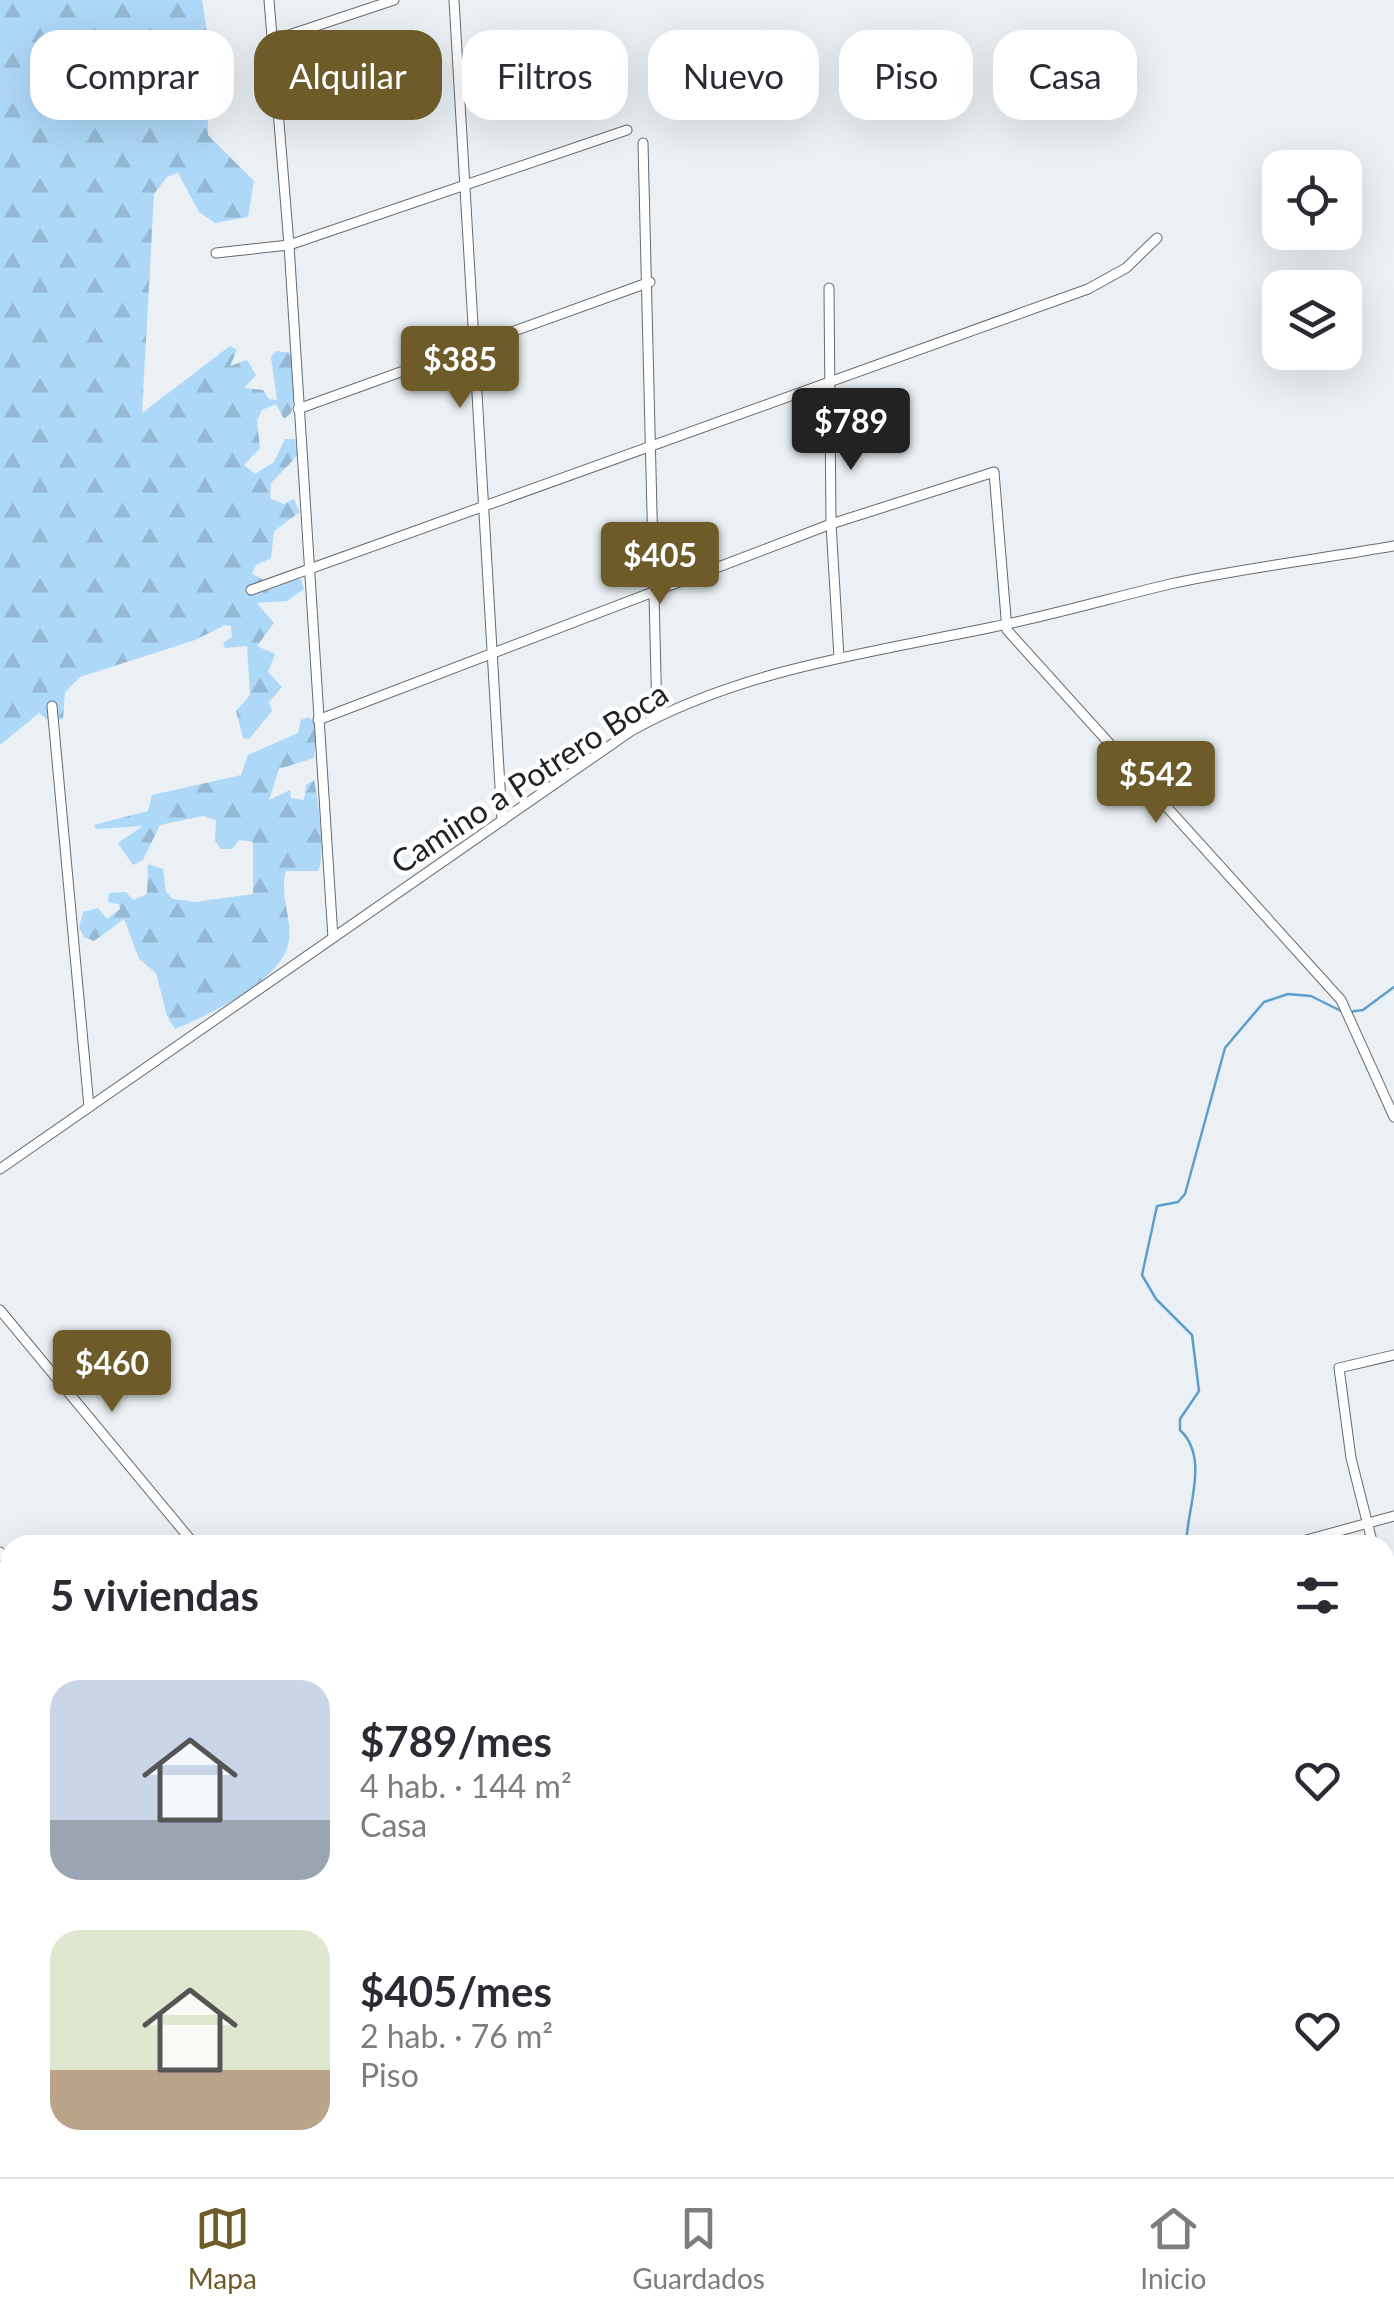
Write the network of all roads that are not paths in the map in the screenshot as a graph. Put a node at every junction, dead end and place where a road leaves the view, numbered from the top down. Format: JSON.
{"nodes":[{"id":1,"x":269,"y":0,"type":"edge"},
{"id":2,"x":394,"y":0,"type":"edge"},
{"id":3,"x":454,"y":0,"type":"edge"},
{"id":4,"x":270,"y":30,"type":"edge"},
{"id":5,"x":304,"y":30,"type":"edge"},
{"id":6,"x":278,"y":120,"type":"edge"},
{"id":7,"x":627,"y":130,"type":"dead end"},
{"id":8,"x":644,"y":143,"type":"dead end"},
{"id":9,"x":465,"y":184,"type":"junction"},
{"id":10,"x":1156,"y":238,"type":"dead end"},
{"id":11,"x":289,"y":245,"type":"junction"},
{"id":12,"x":216,"y":253,"type":"dead end"},
{"id":13,"x":650,"y":282,"type":"junction"},
{"id":14,"x":829,"y":288,"type":"dead end"},
{"id":15,"x":476,"y":344,"type":"junction"},
{"id":16,"x":832,"y":380,"type":"junction"},
{"id":17,"x":298,"y":409,"type":"junction"},
{"id":18,"x":648,"y":447,"type":"junction"},
{"id":19,"x":484,"y":507,"type":"junction"},
{"id":20,"x":831,"y":524,"type":"junction"},
{"id":21,"x":1394,"y":546,"type":"edge"},
{"id":22,"x":308,"y":568,"type":"junction"},
{"id":23,"x":654,"y":589,"type":"junction"},
{"id":24,"x":250,"y":590,"type":"dead end"},
{"id":25,"x":1005,"y":625,"type":"junction"},
{"id":26,"x":493,"y":651,"type":"junction"},
{"id":27,"x":839,"y":658,"type":"junction"},
{"id":28,"x":52,"y":706,"type":"dead end"},
{"id":29,"x":658,"y":716,"type":"junction"},
{"id":30,"x":318,"y":720,"type":"junction"},
{"id":31,"x":502,"y":820,"type":"junction"},
{"id":32,"x":333,"y":938,"type":"junction"},
{"id":33,"x":89,"y":1107,"type":"junction"},
{"id":34,"x":1394,"y":1117,"type":"edge"},
{"id":35,"x":0,"y":1169,"type":"edge"},
{"id":36,"x":0,"y":1310,"type":"edge"},
{"id":37,"x":1394,"y":1355,"type":"edge"},
{"id":38,"x":1394,"y":1516,"type":"edge"},
{"id":39,"x":1368,"y":1523,"type":"junction"},
{"id":40,"x":187,"y":1535,"type":"edge"},
{"id":41,"x":1324,"y":1535,"type":"edge"},
{"id":42,"x":1371,"y":1535,"type":"edge"}],
"edges":[{"from":1,"to":4,"type":"street"},
{"from":2,"to":5,"type":"street"},
{"from":3,"to":9,"type":"street"},
{"from":6,"to":11,"type":"street"},
{"from":7,"to":9,"type":"street"},
{"from":8,"to":13,"type":"street"},
{"from":9,"to":11,"type":"street"},
{"from":9,"to":15,"type":"street"},
{"from":10,"to":16,"type":"street"},
{"from":11,"to":12,"type":"street"},
{"from":11,"to":17,"type":"street"},
{"from":13,"to":15,"type":"street"},
{"from":13,"to":18,"type":"street"},
{"from":14,"to":16,"type":"street"},
{"from":15,"to":17,"type":"street"},
{"from":15,"to":19,"type":"street"},
{"from":16,"to":18,"type":"street"},
{"from":16,"to":20,"type":"street"},
{"from":17,"to":22,"type":"street"},
{"from":18,"to":19,"type":"street"},
{"from":18,"to":23,"type":"street"},
{"from":19,"to":22,"type":"street"},
{"from":19,"to":26,"type":"street"},
{"from":20,"to":23,"type":"street"},
{"from":20,"to":25,"type":"street"},
{"from":20,"to":27,"type":"street"},
{"from":21,"to":25,"type":"street","name":"Camino a Potrero Boca"},
{"from":22,"to":24,"type":"street"},
{"from":22,"to":30,"type":"street"},
{"from":23,"to":26,"type":"street"},
{"from":23,"to":29,"type":"street"},
{"from":25,"to":27,"type":"street","name":"Camino a Potrero Boca"},
{"from":25,"to":34,"type":"street"},
{"from":26,"to":30,"type":"street"},
{"from":26,"to":31,"type":"street"},
{"from":27,"to":29,"type":"street","name":"Camino a Potrero Boca"},
{"from":28,"to":33,"type":"street"},
{"from":29,"to":31,"type":"street","name":"Camino a Potrero Boca"},
{"from":30,"to":32,"type":"street"},
{"from":31,"to":32,"type":"street","name":"Camino a Potrero Boca"},
{"from":32,"to":33,"type":"street","name":"Camino a Potrero Boca"},
{"from":33,"to":35,"type":"street","name":"Camino a Potrero Boca"},
{"from":36,"to":40,"type":"street"},
{"from":37,"to":39,"type":"street"},
{"from":38,"to":39,"type":"street"},
{"from":39,"to":41,"type":"street"},
{"from":39,"to":42,"type":"street"}]}
